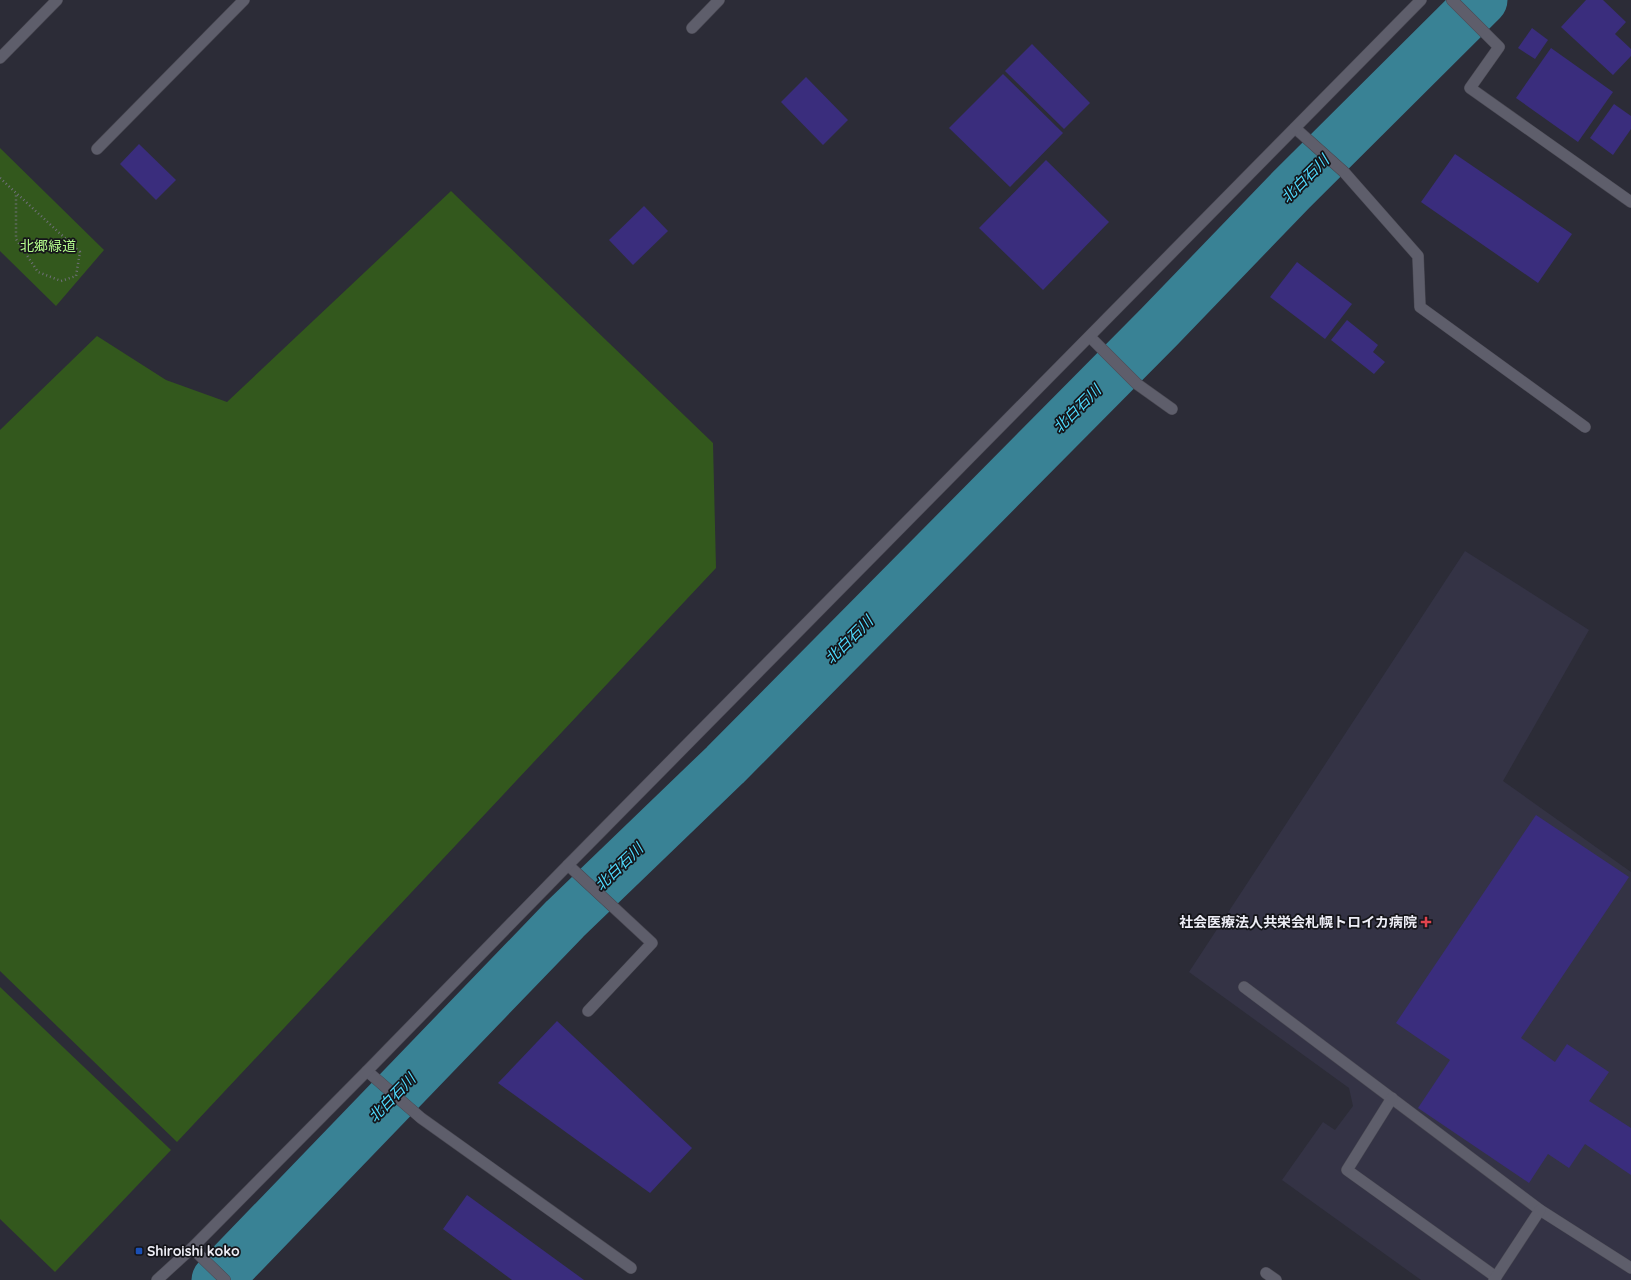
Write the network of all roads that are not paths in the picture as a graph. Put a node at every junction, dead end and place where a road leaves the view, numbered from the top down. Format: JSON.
{"nodes":[{"id":1,"x":57,"y":0,"type":"edge"},
{"id":2,"x":244,"y":0,"type":"edge"},
{"id":3,"x":719,"y":0,"type":"edge"},
{"id":4,"x":1421,"y":0,"type":"edge"},
{"id":5,"x":1452,"y":0,"type":"edge"},
{"id":6,"x":692,"y":28,"type":"dead end"},
{"id":7,"x":0,"y":58,"type":"edge"},
{"id":8,"x":1295,"y":128,"type":"junction"},
{"id":9,"x":97,"y":149,"type":"dead end"},
{"id":10,"x":1631,"y":202,"type":"edge"},
{"id":11,"x":1090,"y":337,"type":"junction"},
{"id":12,"x":1172,"y":409,"type":"dead end"},
{"id":13,"x":1585,"y":427,"type":"dead end"},
{"id":14,"x":568,"y":864,"type":"junction"},
{"id":15,"x":1244,"y":987,"type":"dead end"},
{"id":16,"x":588,"y":1011,"type":"dead end"},
{"id":17,"x":368,"y":1071,"type":"junction"},
{"id":18,"x":1392,"y":1098,"type":"junction"},
{"id":19,"x":1540,"y":1210,"type":"junction"},
{"id":20,"x":192,"y":1248,"type":"junction"},
{"id":21,"x":631,"y":1268,"type":"dead end"},
{"id":22,"x":1631,"y":1268,"type":"edge"},
{"id":23,"x":1266,"y":1273,"type":"dead end"},
{"id":24,"x":1495,"y":1279,"type":"edge"},
{"id":25,"x":157,"y":1280,"type":"edge"},
{"id":26,"x":225,"y":1280,"type":"edge"},
{"id":27,"x":1276,"y":1280,"type":"edge"}],
"edges":[{"from":1,"to":7,"type":"street"},
{"from":2,"to":9,"type":"street"},
{"from":3,"to":6,"type":"street"},
{"from":4,"to":8,"type":"street"},
{"from":5,"to":10,"type":"street"},
{"from":8,"to":11,"type":"street"},
{"from":8,"to":13,"type":"street"},
{"from":11,"to":12,"type":"street"},
{"from":11,"to":14,"type":"street"},
{"from":14,"to":16,"type":"street"},
{"from":14,"to":17,"type":"street"},
{"from":15,"to":18,"type":"street"},
{"from":17,"to":20,"type":"street"},
{"from":17,"to":21,"type":"street"},
{"from":18,"to":19,"type":"street"},
{"from":18,"to":24,"type":"street"},
{"from":19,"to":22,"type":"street"},
{"from":19,"to":24,"type":"street"},
{"from":20,"to":25,"type":"street"},
{"from":20,"to":26,"type":"street"},
{"from":23,"to":27,"type":"street"}]}
